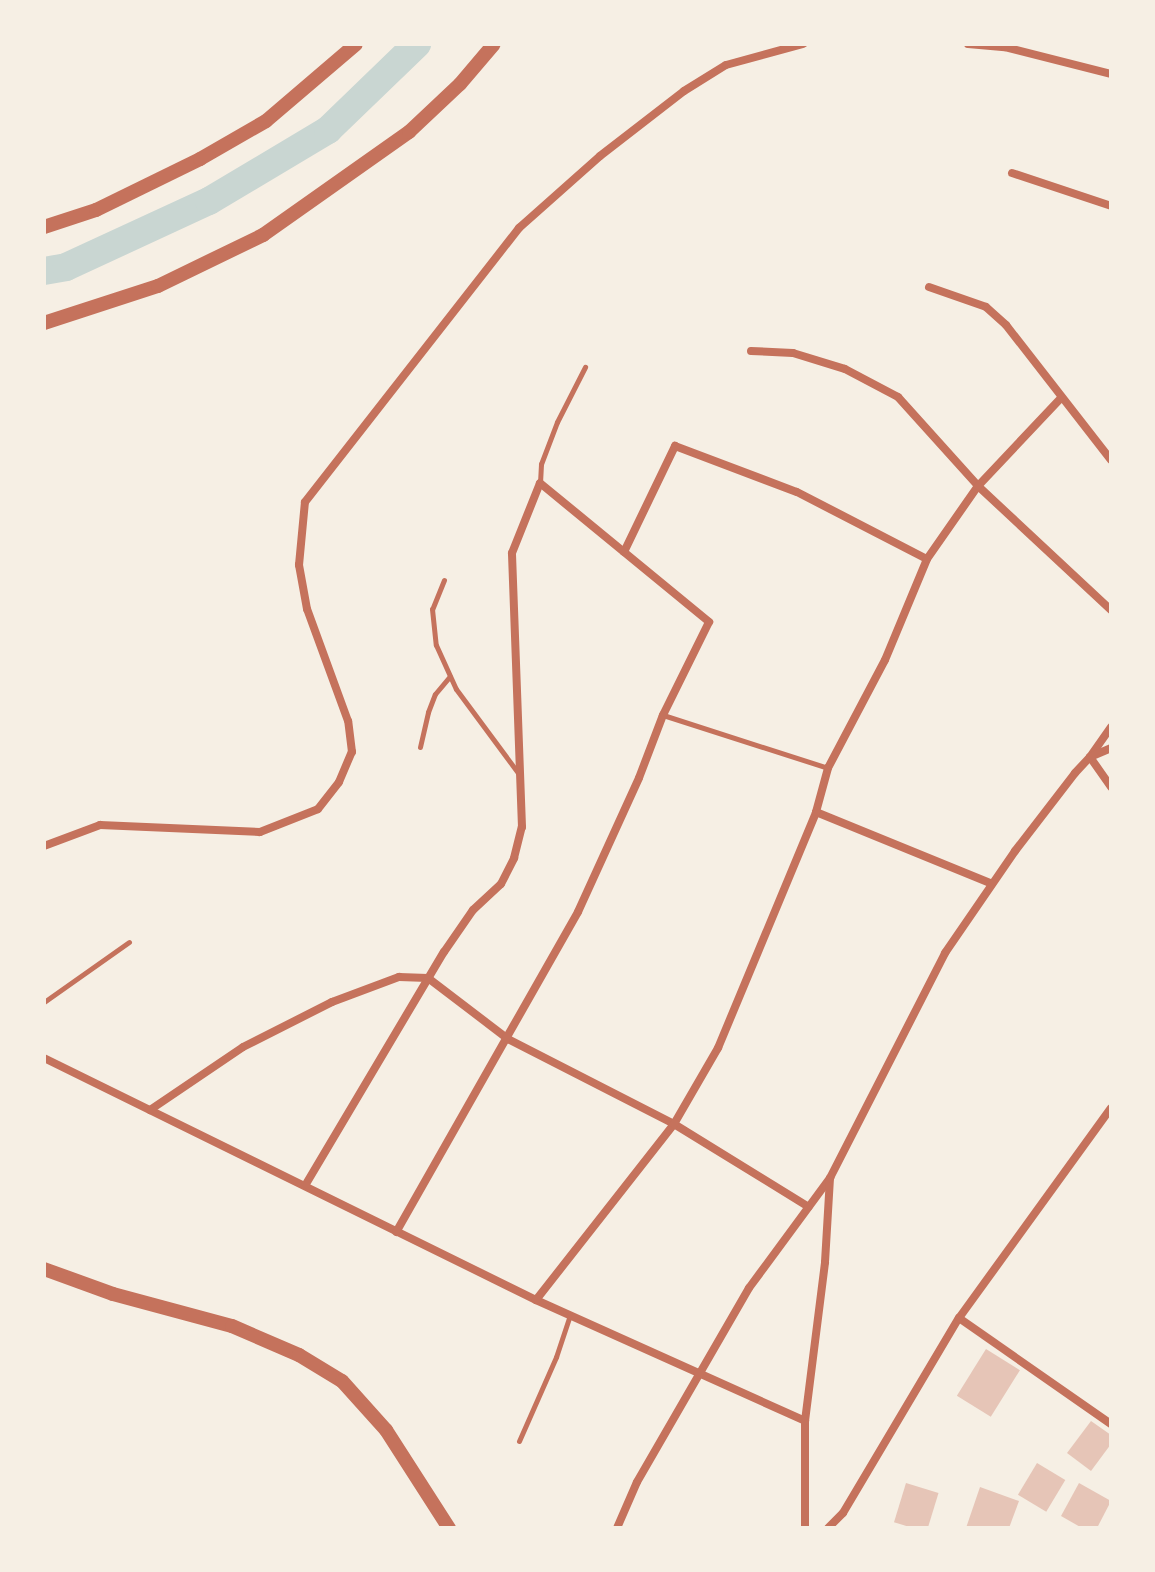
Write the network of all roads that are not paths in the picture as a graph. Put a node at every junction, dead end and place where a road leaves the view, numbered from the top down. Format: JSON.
{"nodes":[{"id":1,"x":356,"y":44,"type":"edge"},
{"id":2,"x":494,"y":44,"type":"edge"},
{"id":3,"x":803,"y":44,"type":"edge"},
{"id":4,"x":968,"y":44,"type":"edge"},
{"id":5,"x":1111,"y":74,"type":"edge"},
{"id":6,"x":1012,"y":173,"type":"dead end"},
{"id":7,"x":1111,"y":206,"type":"edge"},
{"id":8,"x":44,"y":227,"type":"edge"},
{"id":9,"x":929,"y":287,"type":"dead end"},
{"id":10,"x":44,"y":323,"type":"edge"},
{"id":11,"x":751,"y":351,"type":"dead end"},
{"id":12,"x":585,"y":367,"type":"dead end"},
{"id":13,"x":1061,"y":398,"type":"junction"},
{"id":14,"x":1111,"y":460,"type":"edge"},
{"id":15,"x":540,"y":483,"type":"junction"},
{"id":16,"x":978,"y":486,"type":"junction"},
{"id":17,"x":624,"y":552,"type":"junction"},
{"id":18,"x":927,"y":559,"type":"junction"},
{"id":19,"x":444,"y":580,"type":"dead end"},
{"id":20,"x":1111,"y":610,"type":"edge"},
{"id":21,"x":450,"y":676,"type":"junction"},
{"id":22,"x":663,"y":715,"type":"junction"},
{"id":23,"x":1111,"y":727,"type":"edge"},
{"id":24,"x":420,"y":747,"type":"dead end"},
{"id":25,"x":1111,"y":748,"type":"edge"},
{"id":26,"x":1090,"y":757,"type":"junction"},
{"id":27,"x":828,"y":768,"type":"junction"},
{"id":28,"x":520,"y":776,"type":"junction"},
{"id":29,"x":1111,"y":787,"type":"edge"},
{"id":30,"x":816,"y":812,"type":"junction"},
{"id":31,"x":44,"y":846,"type":"edge"},
{"id":32,"x":992,"y":884,"type":"junction"},
{"id":33,"x":129,"y":942,"type":"dead end"},
{"id":34,"x":428,"y":978,"type":"junction"},
{"id":35,"x":44,"y":1002,"type":"edge"},
{"id":36,"x":508,"y":1039,"type":"junction"},
{"id":37,"x":44,"y":1058,"type":"edge"},
{"id":38,"x":1111,"y":1108,"type":"edge"},
{"id":39,"x":150,"y":1110,"type":"junction"},
{"id":40,"x":674,"y":1124,"type":"junction"},
{"id":41,"x":830,"y":1178,"type":"junction"},
{"id":42,"x":306,"y":1184,"type":"junction"},
{"id":43,"x":809,"y":1207,"type":"junction"},
{"id":44,"x":396,"y":1232,"type":"junction"},
{"id":45,"x":44,"y":1269,"type":"edge"},
{"id":46,"x":536,"y":1300,"type":"junction"},
{"id":47,"x":570,"y":1315,"type":"junction"},
{"id":48,"x":959,"y":1318,"type":"junction"},
{"id":49,"x":699,"y":1375,"type":"junction"},
{"id":50,"x":805,"y":1421,"type":"junction"},
{"id":51,"x":1111,"y":1424,"type":"edge"},
{"id":52,"x":519,"y":1441,"type":"dead end"},
{"id":53,"x":449,"y":1528,"type":"edge"},
{"id":54,"x":617,"y":1528,"type":"edge"},
{"id":55,"x":805,"y":1528,"type":"edge"},
{"id":56,"x":828,"y":1528,"type":"edge"}],
"edges":[{"from":1,"to":8,"type":"street"},
{"from":2,"to":10,"type":"street"},
{"from":3,"to":31,"type":"street"},
{"from":4,"to":5,"type":"street"},
{"from":6,"to":7,"type":"street"},
{"from":9,"to":13,"type":"street"},
{"from":11,"to":16,"type":"street"},
{"from":12,"to":15,"type":"lane"},
{"from":13,"to":14,"type":"street"},
{"from":13,"to":16,"type":"street"},
{"from":15,"to":17,"type":"street"},
{"from":15,"to":28,"type":"street"},
{"from":16,"to":18,"type":"street"},
{"from":16,"to":20,"type":"street"},
{"from":17,"to":18,"type":"street"},
{"from":17,"to":22,"type":"street"},
{"from":18,"to":27,"type":"street"},
{"from":19,"to":21,"type":"lane"},
{"from":21,"to":24,"type":"lane"},
{"from":21,"to":28,"type":"lane"},
{"from":22,"to":27,"type":"lane"},
{"from":22,"to":36,"type":"street"},
{"from":23,"to":26,"type":"street"},
{"from":25,"to":26,"type":"street"},
{"from":26,"to":29,"type":"street"},
{"from":26,"to":32,"type":"street"},
{"from":27,"to":30,"type":"street"},
{"from":28,"to":34,"type":"street"},
{"from":30,"to":32,"type":"street"},
{"from":30,"to":40,"type":"street"},
{"from":32,"to":41,"type":"street"},
{"from":33,"to":35,"type":"lane"},
{"from":34,"to":36,"type":"street"},
{"from":34,"to":39,"type":"street"},
{"from":34,"to":42,"type":"street"},
{"from":36,"to":40,"type":"street"},
{"from":36,"to":44,"type":"street"},
{"from":37,"to":39,"type":"street"},
{"from":38,"to":48,"type":"street"},
{"from":39,"to":42,"type":"street"},
{"from":40,"to":43,"type":"street"},
{"from":40,"to":46,"type":"street"},
{"from":41,"to":43,"type":"street"},
{"from":41,"to":50,"type":"street"},
{"from":42,"to":44,"type":"street"},
{"from":43,"to":49,"type":"street"},
{"from":44,"to":46,"type":"street"},
{"from":45,"to":53,"type":"street"},
{"from":46,"to":47,"type":"street"},
{"from":47,"to":49,"type":"street"},
{"from":47,"to":52,"type":"lane"},
{"from":48,"to":51,"type":"street"},
{"from":48,"to":56,"type":"street"},
{"from":49,"to":50,"type":"street"},
{"from":49,"to":54,"type":"street"},
{"from":50,"to":55,"type":"street"}]}
